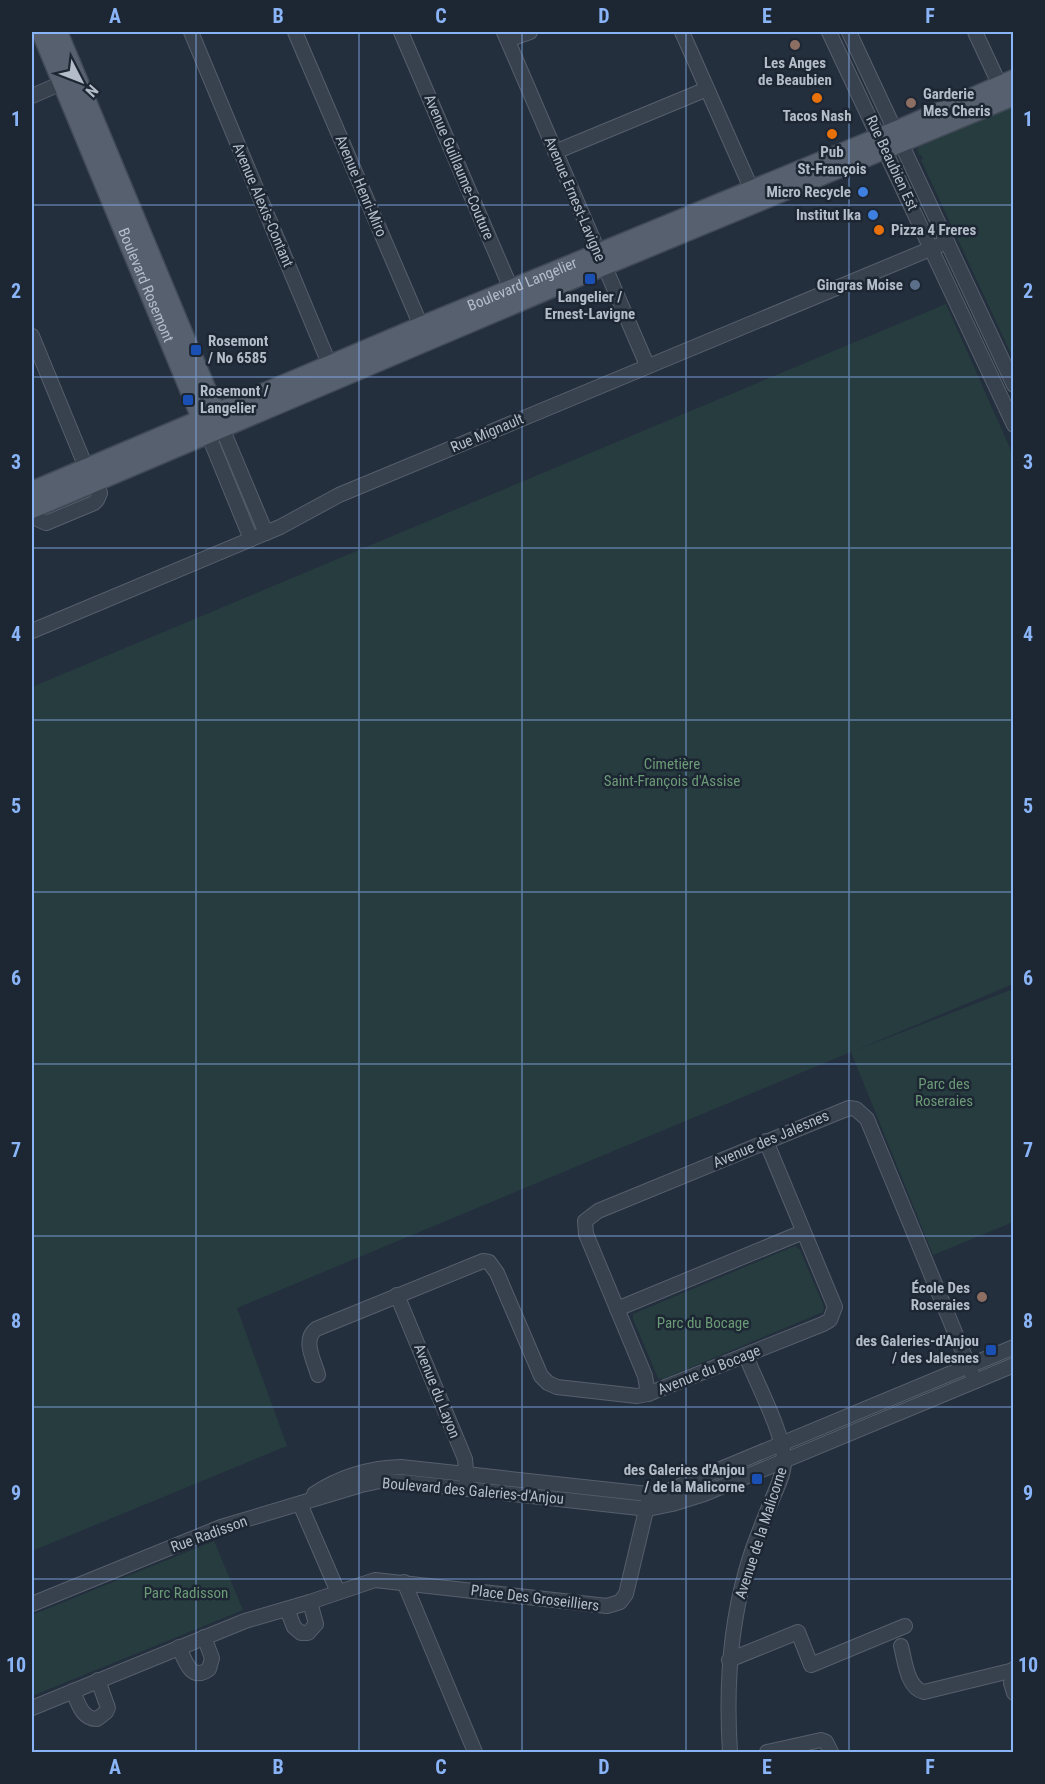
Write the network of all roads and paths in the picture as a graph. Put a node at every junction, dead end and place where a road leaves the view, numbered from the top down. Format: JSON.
{"nodes":[{"id":1,"x":41,"y":32,"type":"edge"},
{"id":2,"x":58,"y":32,"type":"edge"},
{"id":3,"x":190,"y":32,"type":"edge"},
{"id":4,"x":295,"y":32,"type":"edge"},
{"id":5,"x":401,"y":32,"type":"edge"},
{"id":6,"x":530,"y":32,"type":"edge"},
{"id":7,"x":682,"y":32,"type":"edge"},
{"id":8,"x":829,"y":32,"type":"edge"},
{"id":9,"x":849,"y":32,"type":"edge"},
{"id":10,"x":975,"y":32,"type":"edge"},
{"id":11,"x":506,"y":36,"type":"edge"},
{"id":12,"x":62,"y":83,"type":"junction"},
{"id":13,"x":707,"y":89,"type":"junction"},
{"id":14,"x":1008,"y":90,"type":"edge"},
{"id":15,"x":32,"y":96,"type":"edge"},
{"id":16,"x":891,"y":140,"type":"junction"},
{"id":17,"x":555,"y":152,"type":"junction"},
{"id":18,"x":755,"y":196,"type":"junction"},
{"id":19,"x":947,"y":242,"type":"junction"},
{"id":20,"x":932,"y":248,"type":"junction"},
{"id":21,"x":602,"y":259,"type":"junction"},
{"id":22,"x":514,"y":296,"type":"junction"},
{"id":23,"x":424,"y":333,"type":"junction"},
{"id":24,"x":32,"y":336,"type":"edge"},
{"id":25,"x":647,"y":365,"type":"junction"},
{"id":26,"x":333,"y":372,"type":"junction"},
{"id":27,"x":1014,"y":385,"type":"edge"},
{"id":28,"x":212,"y":424,"type":"junction"},
{"id":29,"x":1014,"y":425,"type":"edge"},
{"id":30,"x":90,"y":475,"type":"junction"},
{"id":31,"x":32,"y":491,"type":"edge"},
{"id":32,"x":32,"y":508,"type":"edge"},
{"id":33,"x":266,"y":533,"type":"junction"},
{"id":34,"x":251,"y":539,"type":"junction"},
{"id":35,"x":32,"y":631,"type":"edge"},
{"id":36,"x":766,"y":1141,"type":"junction"},
{"id":37,"x":803,"y":1232,"type":"junction"},
{"id":38,"x":397,"y":1295,"type":"junction"},
{"id":39,"x":617,"y":1309,"type":"junction"},
{"id":40,"x":1014,"y":1347,"type":"edge"},
{"id":41,"x":746,"y":1356,"type":"junction"},
{"id":42,"x":1014,"y":1365,"type":"edge"},
{"id":43,"x":969,"y":1367,"type":"junction"},
{"id":44,"x":318,"y":1375,"type":"dead end"},
{"id":45,"x":975,"y":1381,"type":"junction"},
{"id":46,"x":648,"y":1394,"type":"junction"},
{"id":47,"x":782,"y":1444,"type":"junction"},
{"id":48,"x":784,"y":1460,"type":"junction"},
{"id":49,"x":468,"y":1474,"type":"junction"},
{"id":50,"x":466,"y":1488,"type":"junction"},
{"id":51,"x":648,"y":1494,"type":"junction"},
{"id":52,"x":300,"y":1504,"type":"junction"},
{"id":53,"x":648,"y":1509,"type":"junction"},
{"id":54,"x":404,"y":1582,"type":"junction"},
{"id":55,"x":338,"y":1592,"type":"junction"},
{"id":56,"x":310,"y":1602,"type":"junction"},
{"id":57,"x":32,"y":1604,"type":"edge"},
{"id":58,"x":287,"y":1609,"type":"junction"},
{"id":59,"x":905,"y":1626,"type":"dead end"},
{"id":60,"x":204,"y":1636,"type":"junction"},
{"id":61,"x":901,"y":1646,"type":"dead end"},
{"id":62,"x":179,"y":1647,"type":"junction"},
{"id":63,"x":729,"y":1660,"type":"junction"},
{"id":64,"x":1013,"y":1669,"type":"edge"},
{"id":65,"x":98,"y":1680,"type":"junction"},
{"id":66,"x":73,"y":1691,"type":"junction"},
{"id":67,"x":1014,"y":1692,"type":"edge"},
{"id":68,"x":32,"y":1708,"type":"edge"},
{"id":69,"x":475,"y":1752,"type":"edge"},
{"id":70,"x":730,"y":1752,"type":"edge"},
{"id":71,"x":767,"y":1752,"type":"edge"},
{"id":72,"x":831,"y":1752,"type":"edge"}],
"edges":[{"from":1,"to":12,"type":"main road","name":"Boulevard Rosemont"},
{"from":2,"to":28,"type":"main road","name":"Boulevard Rosemont"},
{"from":3,"to":26,"type":"street","name":"Avenue Alexis-Contant"},
{"from":4,"to":23,"type":"street","name":"Avenue Henri-Miro"},
{"from":5,"to":22,"type":"street","name":"Avenue Guillaume-Couture"},
{"from":6,"to":11,"type":"street"},
{"from":7,"to":13,"type":"street"},
{"from":8,"to":16,"type":"street","name":"Rue Beaubien Est"},
{"from":9,"to":16,"type":"street","name":"Rue Beaubien Est"},
{"from":10,"to":14,"type":"street"},
{"from":11,"to":17,"type":"street","name":"Avenue Ernest-Lavigne"},
{"from":12,"to":15,"type":"street"},
{"from":12,"to":28,"type":"main road","name":"Boulevard Rosemont"},
{"from":13,"to":17,"type":"street"},
{"from":13,"to":18,"type":"street"},
{"from":14,"to":16,"type":"main road","name":"Boulevard Langelier"},
{"from":16,"to":18,"type":"main road","name":"Boulevard Langelier"},
{"from":16,"to":19,"type":"street","name":"Rue Beaubien Est"},
{"from":16,"to":20,"type":"street","name":"Rue Beaubien Est"},
{"from":17,"to":21,"type":"street","name":"Avenue Ernest-Lavigne"},
{"from":18,"to":21,"type":"main road","name":"Boulevard Langelier"},
{"from":19,"to":20,"type":"street","name":"Rue Mignault"},
{"from":19,"to":27,"type":"street","name":"Rue Beaubien Est"},
{"from":20,"to":25,"type":"street","name":"Rue Mignault"},
{"from":20,"to":29,"type":"street","name":"Rue Beaubien Est"},
{"from":21,"to":22,"type":"main road","name":"Boulevard Langelier"},
{"from":21,"to":25,"type":"street","name":"Avenue Ernest-Lavigne"},
{"from":22,"to":23,"type":"main road","name":"Boulevard Langelier"},
{"from":23,"to":26,"type":"main road","name":"Boulevard Langelier"},
{"from":24,"to":30,"type":"street"},
{"from":25,"to":33,"type":"street","name":"Rue Mignault"},
{"from":26,"to":28,"type":"main road","name":"Boulevard Langelier"},
{"from":28,"to":30,"type":"main road","name":"Boulevard Langelier"},
{"from":28,"to":33,"type":"street","name":"Boulevard Rosemont"},
{"from":28,"to":34,"type":"street","name":"Boulevard Rosemont"},
{"from":30,"to":31,"type":"main road","name":"Boulevard Langelier"},
{"from":30,"to":32,"type":"main road","name":"Boulevard Langelier"},
{"from":33,"to":34,"type":"street","name":"Rue Mignault"},
{"from":34,"to":35,"type":"street","name":"Rue Mignault"},
{"from":36,"to":37,"type":"street","name":"Avenue du Bocage"},
{"from":36,"to":39,"type":"street","name":"Avenue des Jalesnes"},
{"from":36,"to":43,"type":"street","name":"Avenue des Jalesnes"},
{"from":37,"to":39,"type":"street"},
{"from":37,"to":41,"type":"street","name":"Avenue du Bocage"},
{"from":38,"to":44,"type":"street","name":"Avenue du Bocage"},
{"from":38,"to":46,"type":"street","name":"Avenue du Bocage"},
{"from":38,"to":49,"type":"street","name":"Avenue du Layon"},
{"from":39,"to":46,"type":"street","name":"Avenue des Jalesnes"},
{"from":40,"to":43,"type":"street","name":"Boulevard des Galeries-d'Anjou"},
{"from":41,"to":46,"type":"street","name":"Avenue du Bocage"},
{"from":41,"to":47,"type":"street","name":"Avenue de la Malicorne"},
{"from":42,"to":45,"type":"street","name":"Boulevard des Galeries-d'Anjou"},
{"from":43,"to":45,"type":"street","name":"Avenue des Jalesnes"},
{"from":43,"to":47,"type":"street","name":"Boulevard des Galeries-d'Anjou"},
{"from":45,"to":48,"type":"street","name":"Boulevard des Galeries-d'Anjou"},
{"from":47,"to":48,"type":"street","name":"Avenue de la Malicorne"},
{"from":47,"to":51,"type":"street","name":"Boulevard des Galeries-d'Anjou"},
{"from":48,"to":53,"type":"street","name":"Boulevard des Galeries-d'Anjou"},
{"from":48,"to":63,"type":"street","name":"Avenue de la Malicorne"},
{"from":49,"to":50,"type":"street","name":"Avenue du Layon"},
{"from":49,"to":51,"type":"street","name":"Boulevard des Galeries-d'Anjou"},
{"from":49,"to":52,"type":"street","name":"Boulevard des Galeries-d'Anjou"},
{"from":50,"to":52,"type":"street","name":"Boulevard des Galeries-d'Anjou"},
{"from":50,"to":53,"type":"street","name":"Boulevard des Galeries-d'Anjou"},
{"from":51,"to":53,"type":"street","name":"Place Des Groseilliers"},
{"from":52,"to":55,"type":"street"},
{"from":52,"to":57,"type":"street","name":"Rue Radisson"},
{"from":53,"to":54,"type":"street","name":"Place Des Groseilliers"},
{"from":54,"to":55,"type":"street","name":"Place Des Groseilliers"},
{"from":54,"to":69,"type":"street"},
{"from":55,"to":56,"type":"street","name":"Place Des Groseilliers"},
{"from":56,"to":58,"type":"street","name":"Place Des Groseilliers"},
{"from":56,"to":58,"type":"street"},
{"from":58,"to":60,"type":"street","name":"Place Des Groseilliers"},
{"from":59,"to":63,"type":"street"},
{"from":60,"to":62,"type":"street","name":"Place Des Groseilliers"},
{"from":60,"to":62,"type":"street"},
{"from":61,"to":64,"type":"street"},
{"from":62,"to":65,"type":"street","name":"Place Des Groseilliers"},
{"from":63,"to":70,"type":"street","name":"Avenue de la Malicorne"},
{"from":64,"to":67,"type":"street"},
{"from":65,"to":66,"type":"street","name":"Place Des Groseilliers"},
{"from":65,"to":66,"type":"street"},
{"from":66,"to":68,"type":"street","name":"Place Des Groseilliers"},
{"from":71,"to":72,"type":"street"}]}
